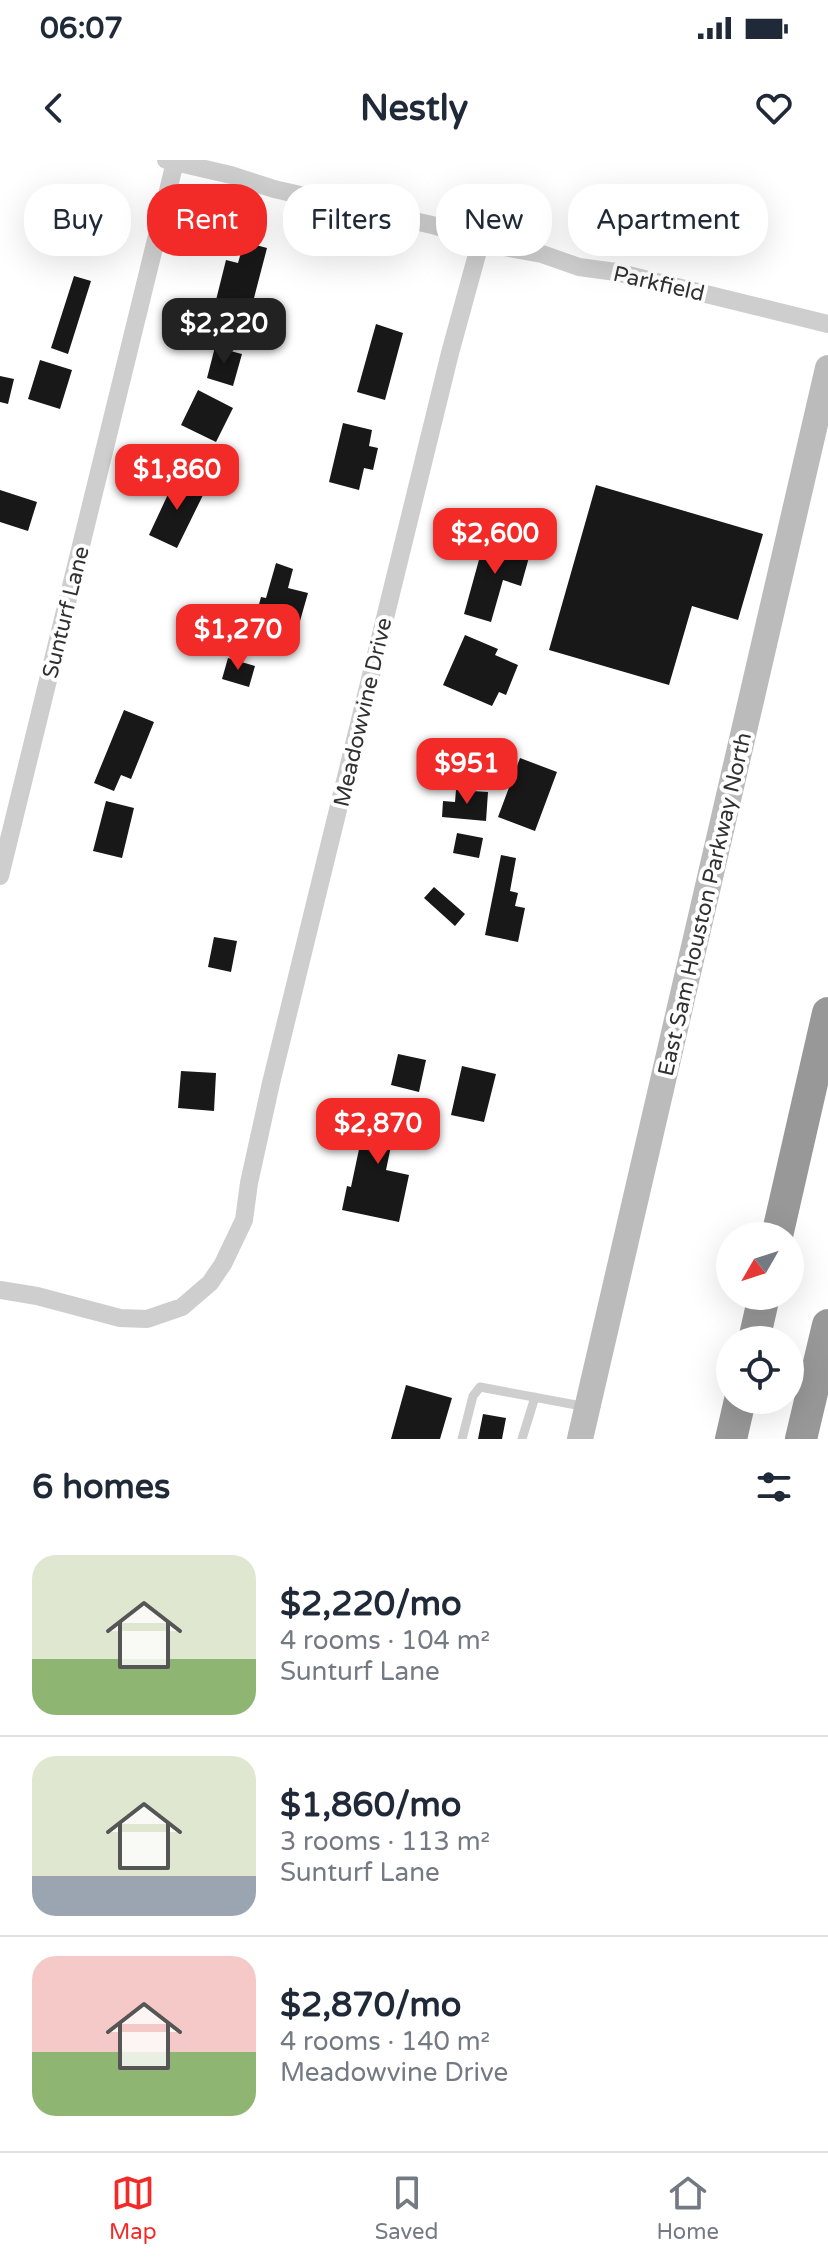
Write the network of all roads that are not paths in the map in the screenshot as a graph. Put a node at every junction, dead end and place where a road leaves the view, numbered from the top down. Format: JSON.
{"nodes":[{"id":1,"x":170,"y":161,"type":"edge"},
{"id":2,"x":436,"y":226,"type":"edge"},
{"id":3,"x":477,"y":256,"type":"edge"},
{"id":4,"x":548,"y":256,"type":"edge"},
{"id":5,"x":828,"y":324,"type":"edge"},
{"id":6,"x":828,"y":368,"type":"edge"},
{"id":7,"x":0,"y":876,"type":"edge"},
{"id":8,"x":828,"y":1013,"type":"edge"},
{"id":9,"x":780,"y":1222,"type":"edge"},
{"id":10,"x":0,"y":1290,"type":"edge"},
{"id":11,"x":828,"y":1325,"type":"edge"},
{"id":12,"x":535,"y":1397,"type":"junction"},
{"id":13,"x":588,"y":1407,"type":"junction"},
{"id":14,"x":737,"y":1414,"type":"edge"},
{"id":15,"x":462,"y":1439,"type":"edge"},
{"id":16,"x":522,"y":1439,"type":"edge"},
{"id":17,"x":580,"y":1439,"type":"edge"},
{"id":18,"x":731,"y":1439,"type":"edge"},
{"id":19,"x":801,"y":1439,"type":"edge"}],
"edges":[{"from":1,"to":2,"type":"street","name":"Parkfield"},
{"from":1,"to":7,"type":"street","name":"Sunturf Lane"},
{"from":3,"to":10,"type":"street","name":"Meadowvine Drive"},
{"from":4,"to":5,"type":"street","name":"Parkfield"},
{"from":6,"to":13,"type":"main road","name":"East Sam Houston Parkway North"},
{"from":8,"to":9,"type":"highway"},
{"from":11,"to":19,"type":"highway"},
{"from":12,"to":13,"type":"lane"},
{"from":12,"to":15,"type":"lane"},
{"from":12,"to":16,"type":"lane"},
{"from":13,"to":17,"type":"main road","name":"East Sam Houston Parkway North"},
{"from":14,"to":18,"type":"highway"}]}
